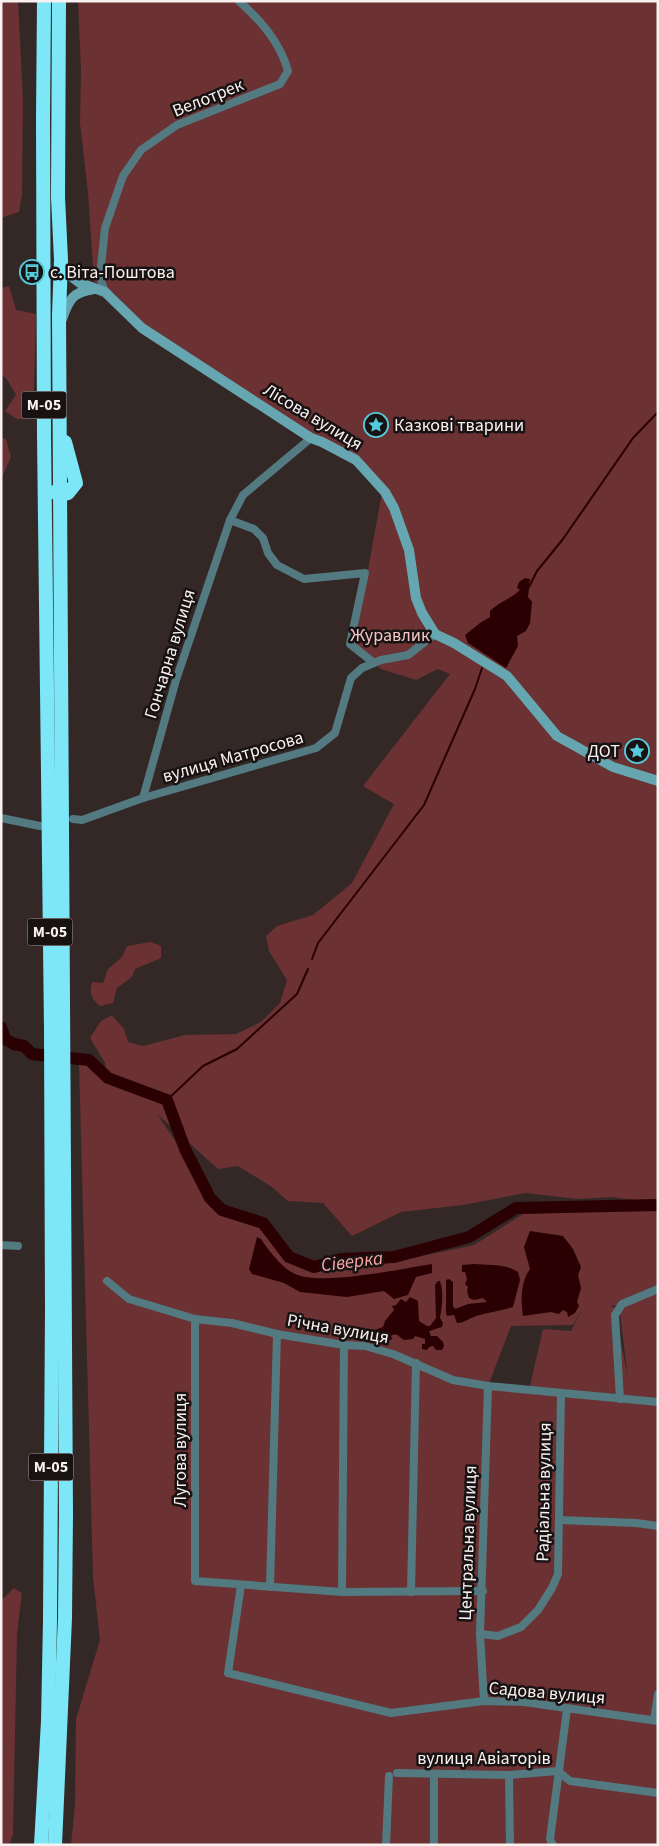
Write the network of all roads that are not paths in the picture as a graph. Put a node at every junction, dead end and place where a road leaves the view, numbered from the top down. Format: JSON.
{"nodes":[{"id":1,"x":44,"y":1,"type":"edge"},
{"id":2,"x":59,"y":1,"type":"edge"},
{"id":3,"x":239,"y":1,"type":"edge"},
{"id":4,"x":61,"y":260,"type":"junction"},
{"id":5,"x":100,"y":290,"type":"junction"},
{"id":6,"x":59,"y":327,"type":"junction"},
{"id":7,"x":44,"y":435,"type":"junction"},
{"id":8,"x":311,"y":438,"type":"junction"},
{"id":9,"x":61,"y":495,"type":"junction"},
{"id":10,"x":230,"y":520,"type":"junction"},
{"id":11,"x":435,"y":634,"type":"junction"},
{"id":12,"x":374,"y":663,"type":"junction"},
{"id":13,"x":658,"y":781,"type":"edge"},
{"id":14,"x":144,"y":798,"type":"junction"},
{"id":15,"x":55,"y":808,"type":"junction"},
{"id":16,"x":1,"y":818,"type":"edge"},
{"id":17,"x":73,"y":819,"type":"dead end"},
{"id":18,"x":51,"y":832,"type":"junction"},
{"id":19,"x":58,"y":1089,"type":"junction"},
{"id":20,"x":1,"y":1245,"type":"edge"},
{"id":21,"x":18,"y":1246,"type":"dead end"},
{"id":22,"x":106,"y":1281,"type":"dead end"},
{"id":23,"x":658,"y":1289,"type":"edge"},
{"id":24,"x":195,"y":1318,"type":"junction"},
{"id":25,"x":277,"y":1334,"type":"junction"},
{"id":26,"x":344,"y":1345,"type":"junction"},
{"id":27,"x":416,"y":1363,"type":"junction"},
{"id":28,"x":488,"y":1386,"type":"junction"},
{"id":29,"x":561,"y":1394,"type":"junction"},
{"id":30,"x":620,"y":1399,"type":"junction"},
{"id":31,"x":658,"y":1402,"type":"edge"},
{"id":32,"x":559,"y":1520,"type":"junction"},
{"id":33,"x":658,"y":1526,"type":"edge"},
{"id":34,"x":241,"y":1584,"type":"junction"},
{"id":35,"x":270,"y":1587,"type":"junction"},
{"id":36,"x":483,"y":1591,"type":"junction"},
{"id":37,"x":342,"y":1592,"type":"junction"},
{"id":38,"x":411,"y":1592,"type":"junction"},
{"id":39,"x":480,"y":1634,"type":"junction"},
{"id":40,"x":658,"y":1694,"type":"edge"},
{"id":41,"x":484,"y":1701,"type":"junction"},
{"id":42,"x":567,"y":1709,"type":"junction"},
{"id":43,"x":656,"y":1721,"type":"edge"},
{"id":44,"x":558,"y":1771,"type":"junction"},
{"id":45,"x":434,"y":1774,"type":"junction"},
{"id":46,"x":509,"y":1775,"type":"junction"},
{"id":47,"x":658,"y":1794,"type":"edge"},
{"id":48,"x":41,"y":1845,"type":"edge"},
{"id":49,"x":55,"y":1845,"type":"edge"},
{"id":50,"x":386,"y":1845,"type":"edge"},
{"id":51,"x":434,"y":1845,"type":"edge"},
{"id":52,"x":510,"y":1845,"type":"edge"},
{"id":53,"x":553,"y":1845,"type":"edge"}],
"edges":[{"from":1,"to":7,"type":"highway","number":"М-05"},
{"from":2,"to":4,"type":"highway","number":"М-05"},
{"from":3,"to":5,"type":"street","name":"Велотрек"},
{"from":4,"to":5,"type":"street","name":"Лісова вулиця"},
{"from":4,"to":6,"type":"highway","number":"М-05"},
{"from":5,"to":6,"type":"street"},
{"from":5,"to":8,"type":"street","name":"Лісова вулиця"},
{"from":6,"to":9,"type":"highway","number":"М-05"},
{"from":7,"to":9,"type":"highway"},
{"from":7,"to":15,"type":"highway","number":"М-05"},
{"from":8,"to":10,"type":"street","name":"Гончарна вулиця"},
{"from":8,"to":11,"type":"street","name":"Лісова вулиця"},
{"from":9,"to":15,"type":"highway","number":"М-05"},
{"from":10,"to":12,"type":"street"},
{"from":10,"to":14,"type":"street","name":"Гончарна вулиця"},
{"from":11,"to":12,"type":"street","name":"вулиця Матросова"},
{"from":11,"to":13,"type":"street"},
{"from":12,"to":14,"type":"street","name":"вулиця Матросова"},
{"from":14,"to":17,"type":"street","name":"вулиця Матросова"},
{"from":15,"to":18,"type":"highway","number":"М-05"},
{"from":16,"to":18,"type":"street"},
{"from":18,"to":19,"type":"highway","number":"М-05"},
{"from":19,"to":48,"type":"highway","number":"М-05"},
{"from":19,"to":49,"type":"highway","number":"М-05"},
{"from":20,"to":21,"type":"street"},
{"from":22,"to":24,"type":"street","name":"Річна вулиця"},
{"from":23,"to":30,"type":"street"},
{"from":24,"to":25,"type":"street","name":"Річна вулиця"},
{"from":24,"to":34,"type":"street","name":"Лугова вулиця"},
{"from":25,"to":26,"type":"street","name":"Річна вулиця"},
{"from":25,"to":35,"type":"street"},
{"from":26,"to":27,"type":"street","name":"Річна вулиця"},
{"from":26,"to":37,"type":"street"},
{"from":27,"to":28,"type":"street","name":"Річна вулиця"},
{"from":27,"to":38,"type":"street"},
{"from":28,"to":29,"type":"street","name":"Річна вулиця"},
{"from":28,"to":36,"type":"street","name":"Центральна вулиця"},
{"from":29,"to":30,"type":"street","name":"Річна вулиця"},
{"from":29,"to":32,"type":"street","name":"Радіальна вулиця"},
{"from":30,"to":31,"type":"street","name":"Річна вулиця"},
{"from":32,"to":33,"type":"street"},
{"from":32,"to":39,"type":"street","name":"Радіальна вулиця"},
{"from":34,"to":35,"type":"street"},
{"from":34,"to":41,"type":"street","name":"Садова вулиця"},
{"from":35,"to":37,"type":"street"},
{"from":36,"to":38,"type":"street"},
{"from":36,"to":39,"type":"street","name":"Центральна вулиця"},
{"from":37,"to":38,"type":"street"},
{"from":39,"to":41,"type":"street","name":"Центральна вулиця"},
{"from":40,"to":43,"type":"street"},
{"from":41,"to":42,"type":"street","name":"Садова вулиця"},
{"from":42,"to":43,"type":"street","name":"Садова вулиця"},
{"from":42,"to":44,"type":"street"},
{"from":44,"to":46,"type":"street","name":"вулиця Авіаторів"},
{"from":44,"to":47,"type":"street","name":"вулиця Авіаторів"},
{"from":44,"to":53,"type":"street"},
{"from":45,"to":46,"type":"street","name":"вулиця Авіаторів"},
{"from":45,"to":50,"type":"street","name":"вулиця Авіаторів"},
{"from":45,"to":51,"type":"street"},
{"from":46,"to":52,"type":"street"}]}
